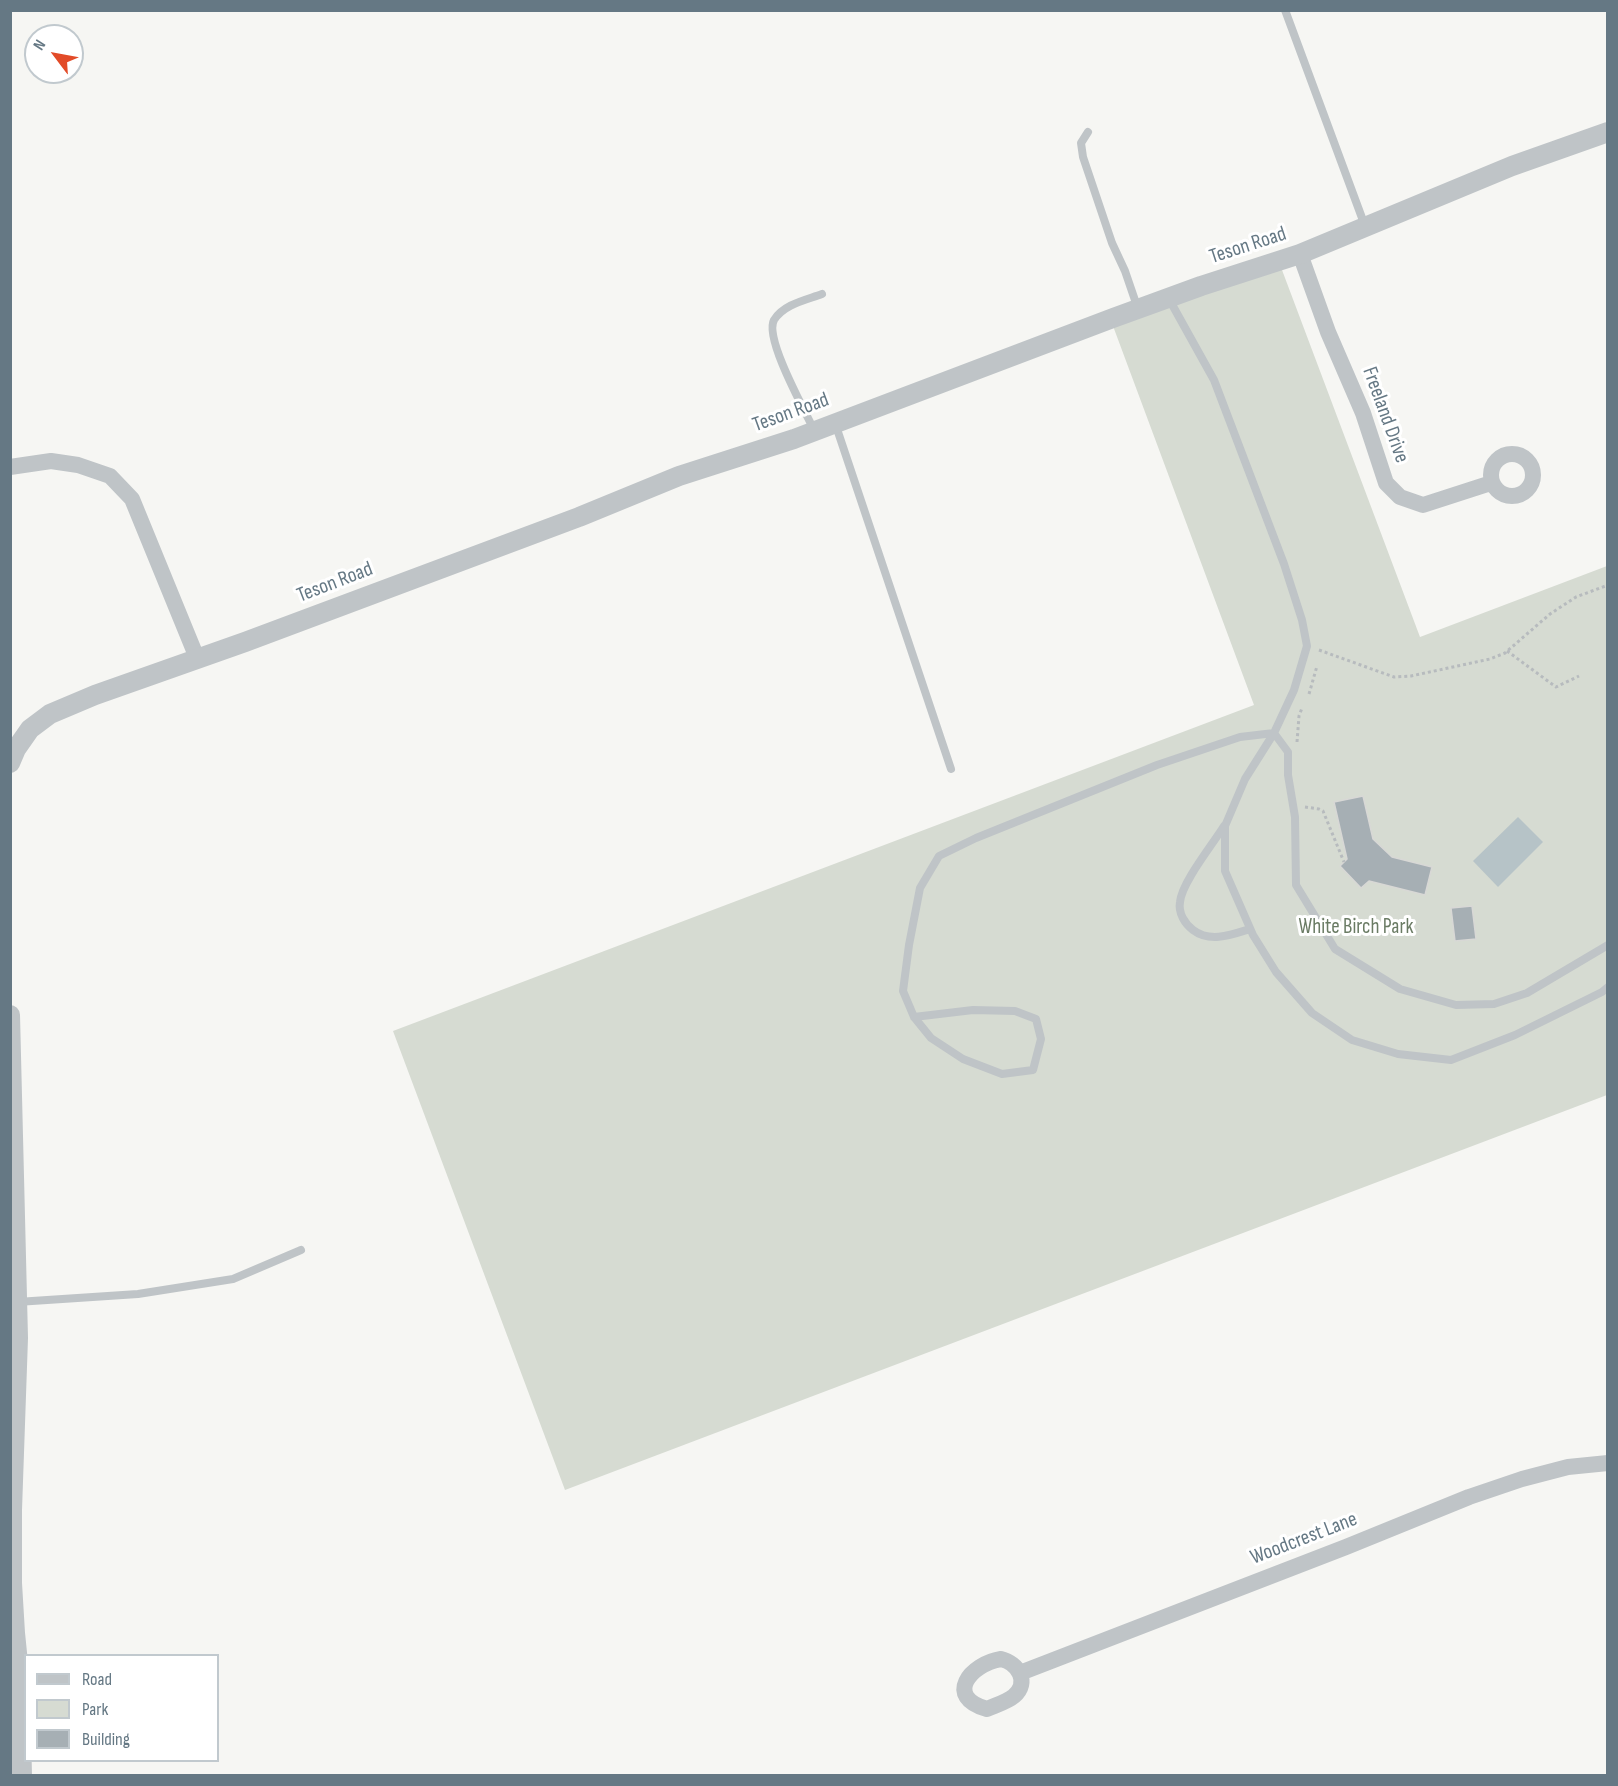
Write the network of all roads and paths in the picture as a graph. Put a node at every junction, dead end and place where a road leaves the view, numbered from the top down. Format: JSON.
{"nodes":[{"id":1,"x":1285,"y":10,"type":"edge"},
{"id":2,"x":1088,"y":132,"type":"dead end"},
{"id":3,"x":1608,"y":132,"type":"edge"},
{"id":4,"x":1365,"y":227,"type":"junction"},
{"id":5,"x":1300,"y":254,"type":"junction"},
{"id":6,"x":822,"y":294,"type":"dead end"},
{"id":7,"x":1169,"y":299,"type":"junction"},
{"id":8,"x":1138,"y":309,"type":"junction"},
{"id":9,"x":835,"y":422,"type":"junction"},
{"id":10,"x":814,"y":430,"type":"junction"},
{"id":11,"x":10,"y":467,"type":"edge"},
{"id":12,"x":1491,"y":483,"type":"dead end"},
{"id":13,"x":1608,"y":585,"type":"edge"},
{"id":14,"x":1507,"y":651,"type":"junction"},
{"id":15,"x":1318,"y":656,"type":"dead end"},
{"id":16,"x":197,"y":658,"type":"junction"},
{"id":17,"x":1317,"y":663,"type":"dead end"},
{"id":18,"x":1579,"y":676,"type":"dead end"},
{"id":19,"x":1274,"y":734,"type":"junction"},
{"id":20,"x":1298,"y":744,"type":"dead end"},
{"id":21,"x":10,"y":763,"type":"edge"},
{"id":22,"x":951,"y":769,"type":"dead end"},
{"id":23,"x":1301,"y":804,"type":"dead end"},
{"id":24,"x":1225,"y":826,"type":"junction"},
{"id":25,"x":1344,"y":862,"type":"dead end"},
{"id":26,"x":1250,"y":929,"type":"junction"},
{"id":27,"x":1608,"y":945,"type":"edge"},
{"id":28,"x":1608,"y":987,"type":"edge"},
{"id":29,"x":10,"y":1015,"type":"edge"},
{"id":30,"x":914,"y":1017,"type":"junction"},
{"id":31,"x":11,"y":1087,"type":"edge"},
{"id":32,"x":301,"y":1250,"type":"dead end"},
{"id":33,"x":14,"y":1302,"type":"edge"},
{"id":34,"x":1608,"y":1463,"type":"edge"},
{"id":35,"x":1020,"y":1673,"type":"dead end"},
{"id":36,"x":22,"y":1776,"type":"edge"}],
"edges":[{"from":1,"to":4,"type":"lane"},
{"from":2,"to":8,"type":"lane"},
{"from":3,"to":4,"type":"street","name":"Teson Road"},
{"from":4,"to":5,"type":"street","name":"Teson Road"},
{"from":5,"to":7,"type":"street","name":"Teson Road"},
{"from":5,"to":12,"type":"street","name":"Freeland Drive"},
{"from":6,"to":10,"type":"lane"},
{"from":7,"to":8,"type":"street","name":"Teson Road"},
{"from":7,"to":19,"type":"lane"},
{"from":8,"to":9,"type":"street","name":"Teson Road"},
{"from":9,"to":10,"type":"street","name":"Teson Road"},
{"from":9,"to":22,"type":"lane"},
{"from":10,"to":16,"type":"street","name":"Teson Road"},
{"from":11,"to":16,"type":"street"},
{"from":13,"to":14,"type":"path"},
{"from":14,"to":15,"type":"path"},
{"from":14,"to":18,"type":"path"},
{"from":16,"to":21,"type":"street","name":"Teson Road"},
{"from":17,"to":20,"type":"path"},
{"from":19,"to":24,"type":"lane"},
{"from":19,"to":27,"type":"lane"},
{"from":19,"to":30,"type":"lane"},
{"from":23,"to":25,"type":"path"},
{"from":24,"to":26,"type":"lane"},
{"from":24,"to":26,"type":"lane"},
{"from":26,"to":28,"type":"lane"},
{"from":29,"to":31,"type":"street"},
{"from":30,"to":30,"type":"lane"},
{"from":31,"to":33,"type":"street"},
{"from":32,"to":33,"type":"lane"},
{"from":33,"to":36,"type":"street"},
{"from":34,"to":35,"type":"street","name":"Woodcrest Lane"}]}
